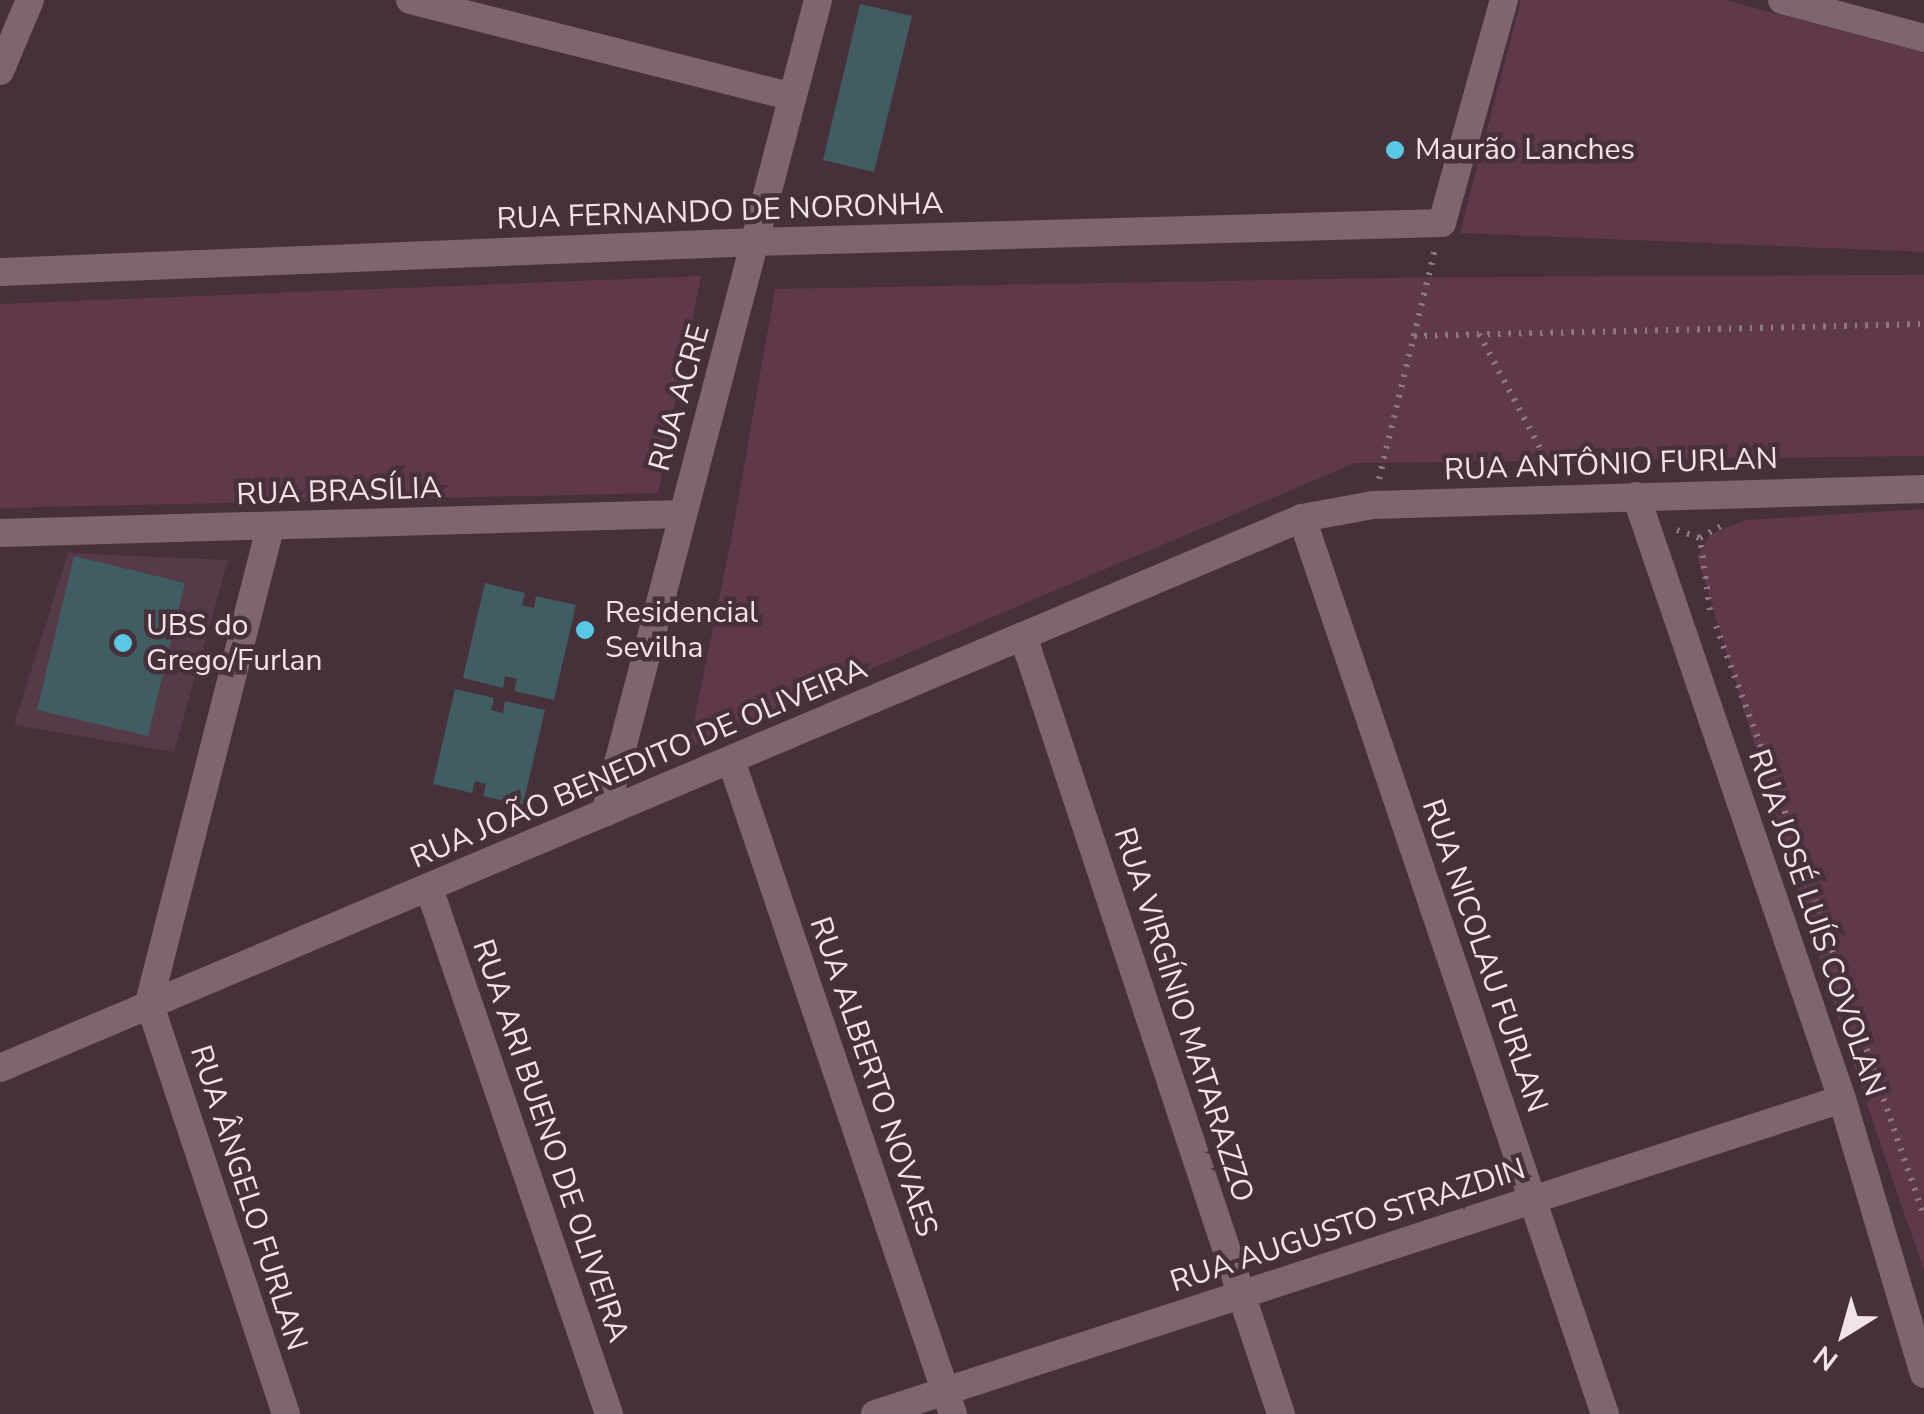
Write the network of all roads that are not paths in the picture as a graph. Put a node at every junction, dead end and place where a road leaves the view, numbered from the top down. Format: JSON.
{"nodes":[{"id":1,"x":30,"y":0,"type":"edge"},
{"id":2,"x":410,"y":0,"type":"edge"},
{"id":3,"x":818,"y":0,"type":"edge"},
{"id":4,"x":1504,"y":0,"type":"edge"},
{"id":5,"x":1782,"y":0,"type":"edge"},
{"id":6,"x":1924,"y":38,"type":"edge"},
{"id":7,"x":0,"y":71,"type":"edge"},
{"id":8,"x":792,"y":97,"type":"junction"},
{"id":9,"x":757,"y":242,"type":"junction"},
{"id":10,"x":0,"y":272,"type":"edge"},
{"id":11,"x":1924,"y":489,"type":"edge"},
{"id":12,"x":1636,"y":496,"type":"junction"},
{"id":13,"x":681,"y":514,"type":"junction"},
{"id":14,"x":1302,"y":518,"type":"junction"},
{"id":15,"x":270,"y":528,"type":"junction"},
{"id":16,"x":0,"y":533,"type":"edge"},
{"id":17,"x":1023,"y":636,"type":"junction"},
{"id":18,"x":731,"y":760,"type":"junction"},
{"id":19,"x":605,"y":814,"type":"junction"},
{"id":20,"x":430,"y":888,"type":"junction"},
{"id":21,"x":149,"y":1002,"type":"junction"},
{"id":22,"x":0,"y":1068,"type":"edge"},
{"id":23,"x":1842,"y":1099,"type":"junction"},
{"id":24,"x":1532,"y":1200,"type":"junction"},
{"id":25,"x":1242,"y":1295,"type":"junction"},
{"id":26,"x":1924,"y":1374,"type":"edge"},
{"id":27,"x":949,"y":1403,"type":"edge"},
{"id":28,"x":286,"y":1414,"type":"edge"},
{"id":29,"x":609,"y":1414,"type":"edge"},
{"id":30,"x":875,"y":1414,"type":"edge"},
{"id":31,"x":1281,"y":1414,"type":"edge"},
{"id":32,"x":1605,"y":1414,"type":"edge"}],
"edges":[{"from":1,"to":7,"type":"street"},
{"from":2,"to":8,"type":"street"},
{"from":3,"to":8,"type":"street","name":"RUA ACRE"},
{"from":4,"to":9,"type":"street","name":"RUA FERNANDO DE NORONHA"},
{"from":5,"to":6,"type":"street"},
{"from":8,"to":9,"type":"street","name":"RUA ACRE"},
{"from":9,"to":10,"type":"street","name":"RUA FERNANDO DE NORONHA"},
{"from":9,"to":13,"type":"street","name":"RUA ACRE"},
{"from":11,"to":12,"type":"street","name":"RUA ANTÔNIO FURLAN"},
{"from":12,"to":14,"type":"street","name":"RUA ANTÔNIO FURLAN"},
{"from":12,"to":23,"type":"street","name":"RUA JOSÉ LUÍS COVOLAN"},
{"from":13,"to":15,"type":"street","name":"RUA BRASÍLIA"},
{"from":13,"to":19,"type":"street","name":"RUA ACRE"},
{"from":14,"to":17,"type":"street","name":"RUA JOÃO BENEDITO DE OLIVEIRA"},
{"from":14,"to":24,"type":"street","name":"RUA NICOLAU FURLAN"},
{"from":15,"to":16,"type":"street","name":"RUA BRASÍLIA"},
{"from":15,"to":21,"type":"street"},
{"from":17,"to":18,"type":"street","name":"RUA JOÃO BENEDITO DE OLIVEIRA"},
{"from":17,"to":25,"type":"street","name":"RUA VIRGÍNIO MATARAZZO"},
{"from":18,"to":19,"type":"street","name":"RUA JOÃO BENEDITO DE OLIVEIRA"},
{"from":18,"to":27,"type":"street","name":"RUA ALBERTO NOVAES"},
{"from":19,"to":20,"type":"street","name":"RUA JOÃO BENEDITO DE OLIVEIRA"},
{"from":20,"to":21,"type":"street","name":"RUA JOÃO BENEDITO DE OLIVEIRA"},
{"from":20,"to":29,"type":"street","name":"RUA ARI BUENO DE OLIVEIRA"},
{"from":21,"to":22,"type":"street","name":"RUA JOÃO BENEDITO DE OLIVEIRA"},
{"from":21,"to":28,"type":"street","name":"RUA ÂNGELO FURLAN"},
{"from":23,"to":24,"type":"street","name":"RUA AUGUSTO STRAZDIN"},
{"from":23,"to":26,"type":"street","name":"RUA JOSÉ LUÍS COVOLAN"},
{"from":24,"to":25,"type":"street","name":"RUA AUGUSTO STRAZDIN"},
{"from":24,"to":32,"type":"street","name":"RUA NICOLAU FURLAN"},
{"from":25,"to":27,"type":"street","name":"RUA AUGUSTO STRAZDIN"},
{"from":25,"to":31,"type":"street","name":"RUA VIRGÍNIO MATARAZZO"},
{"from":27,"to":30,"type":"street","name":"RUA AUGUSTO STRAZDIN"}]}
